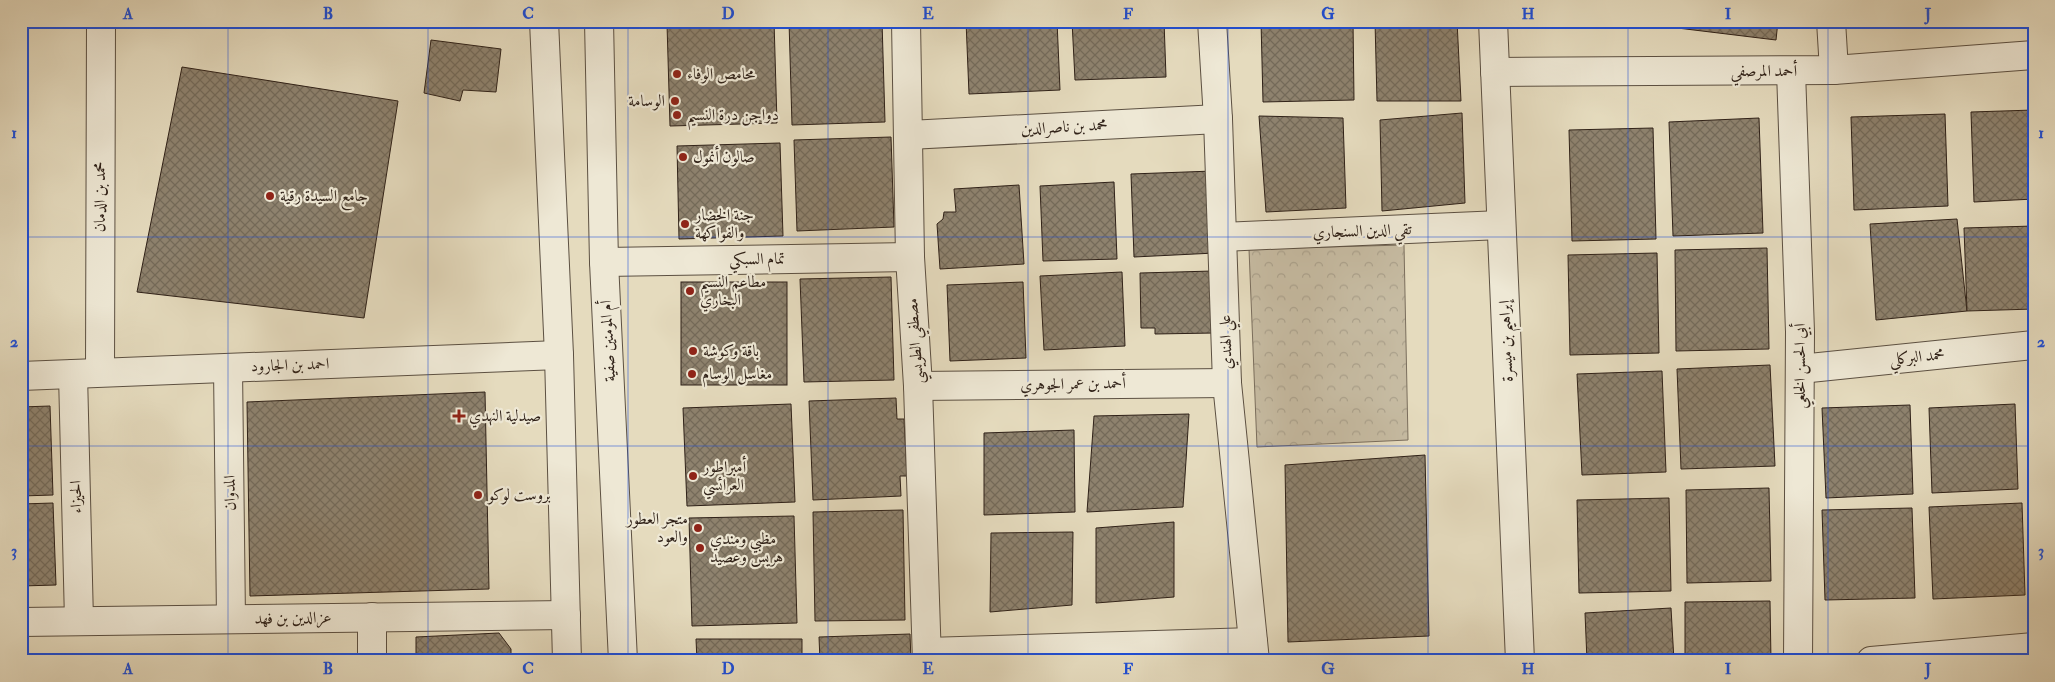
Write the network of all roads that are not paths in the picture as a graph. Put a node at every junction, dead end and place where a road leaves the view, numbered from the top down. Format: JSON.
{"nodes":[{"id":1,"x":101,"y":21,"type":"edge"},
{"id":2,"x":544,"y":21,"type":"edge"},
{"id":3,"x":599,"y":21,"type":"edge"},
{"id":4,"x":906,"y":21,"type":"edge"},
{"id":5,"x":1212,"y":21,"type":"edge"},
{"id":6,"x":1493,"y":21,"type":"edge"},
{"id":7,"x":1831,"y":21,"type":"edge"},
{"id":8,"x":2034,"y":55,"type":"edge"},
{"id":9,"x":1834,"y":70,"type":"junction"},
{"id":10,"x":1791,"y":71,"type":"junction"},
{"id":11,"x":1495,"y":72,"type":"junction"},
{"id":12,"x":1218,"y":119,"type":"junction"},
{"id":13,"x":909,"y":135,"type":"junction"},
{"id":14,"x":1501,"y":225,"type":"junction"},
{"id":15,"x":1222,"y":236,"type":"junction"},
{"id":16,"x":910,"y":257,"type":"junction"},
{"id":17,"x":604,"y":262,"type":"junction"},
{"id":18,"x":2034,"y":345,"type":"edge"},
{"id":19,"x":559,"y":356,"type":"junction"},
{"id":20,"x":228,"y":368,"type":"junction"},
{"id":21,"x":1800,"y":369,"type":"junction"},
{"id":22,"x":100,"y":372,"type":"junction"},
{"id":23,"x":73,"y":374,"type":"junction"},
{"id":24,"x":21,"y":376,"type":"edge"},
{"id":25,"x":1227,"y":383,"type":"junction"},
{"id":26,"x":918,"y":386,"type":"junction"},
{"id":27,"x":566,"y":615,"type":"junction"},
{"id":28,"x":372,"y":617,"type":"junction"},
{"id":29,"x":231,"y":619,"type":"junction"},
{"id":30,"x":79,"y":621,"type":"junction"},
{"id":31,"x":21,"y":622,"type":"edge"},
{"id":32,"x":2034,"y":647,"type":"edge"},
{"id":33,"x":1254,"y":651,"type":"edge"},
{"id":34,"x":927,"y":656,"type":"edge"},
{"id":35,"x":372,"y":661,"type":"edge"},
{"id":36,"x":567,"y":661,"type":"edge"},
{"id":37,"x":623,"y":661,"type":"edge"},
{"id":38,"x":1520,"y":661,"type":"edge"},
{"id":39,"x":1798,"y":661,"type":"edge"},
{"id":40,"x":1872,"y":661,"type":"edge"}],
"edges":[{"from":1,"to":22,"type":"street","name":"محمد بن الدمان"},
{"from":2,"to":19,"type":"street"},
{"from":3,"to":17,"type":"street","name":"أم المومنين صفية"},
{"from":4,"to":13,"type":"street","name":"مصطفي الطويسي"},
{"from":5,"to":12,"type":"street","name":"علي الهندي"},
{"from":6,"to":11,"type":"street","name":"إبراهيم بن ميسرة"},
{"from":7,"to":9,"type":"street"},
{"from":8,"to":9,"type":"street","name":"أحمد المرصفي"},
{"from":9,"to":10,"type":"street","name":"أحمد المرصفي"},
{"from":10,"to":11,"type":"street","name":"أحمد المرصفي"},
{"from":10,"to":21,"type":"street","name":"أبي الحسن الخلعي"},
{"from":11,"to":14,"type":"street","name":"إبراهيم بن ميسرة"},
{"from":12,"to":13,"type":"street","name":"محمد بن ناصرالدين"},
{"from":12,"to":15,"type":"street","name":"علي الهندي"},
{"from":13,"to":16,"type":"street","name":"مصطفي الطويسي"},
{"from":14,"to":15,"type":"street","name":"تقي الدين السنجاري"},
{"from":14,"to":38,"type":"street","name":"إبراهيم بن ميسرة"},
{"from":15,"to":25,"type":"street","name":"علي الهندي"},
{"from":16,"to":17,"type":"street","name":"تمام السبكي"},
{"from":16,"to":26,"type":"street","name":"مصطفي الطويسي"},
{"from":17,"to":37,"type":"street","name":"أم المومنين صفية"},
{"from":18,"to":21,"type":"street","name":"محمد البركلي"},
{"from":19,"to":20,"type":"street","name":"احمد بن الجارود"},
{"from":19,"to":27,"type":"street"},
{"from":20,"to":22,"type":"street","name":"احمد بن الجارود"},
{"from":20,"to":29,"type":"street","name":"المدوان"},
{"from":21,"to":39,"type":"street","name":"أبي الحسن الخلعي"},
{"from":22,"to":23,"type":"street","name":"احمد بن الجارود"},
{"from":23,"to":24,"type":"street","name":"احمد بن الجارود"},
{"from":23,"to":30,"type":"street","name":"الحيزاء"},
{"from":25,"to":26,"type":"street","name":"أحمد بن عمر الجوهري"},
{"from":25,"to":33,"type":"street","name":"علي الهندي"},
{"from":26,"to":34,"type":"street","name":"مصطفي الطويسي"},
{"from":27,"to":28,"type":"street","name":"عزالدين بن فهد"},
{"from":27,"to":36,"type":"street"},
{"from":28,"to":29,"type":"street","name":"عزالدين بن فهد"},
{"from":28,"to":35,"type":"street"},
{"from":29,"to":30,"type":"street","name":"عزالدين بن فهد"},
{"from":30,"to":31,"type":"street","name":"عزالدين بن فهد"},
{"from":32,"to":40,"type":"street"},
{"from":33,"to":34,"type":"street"}]}
